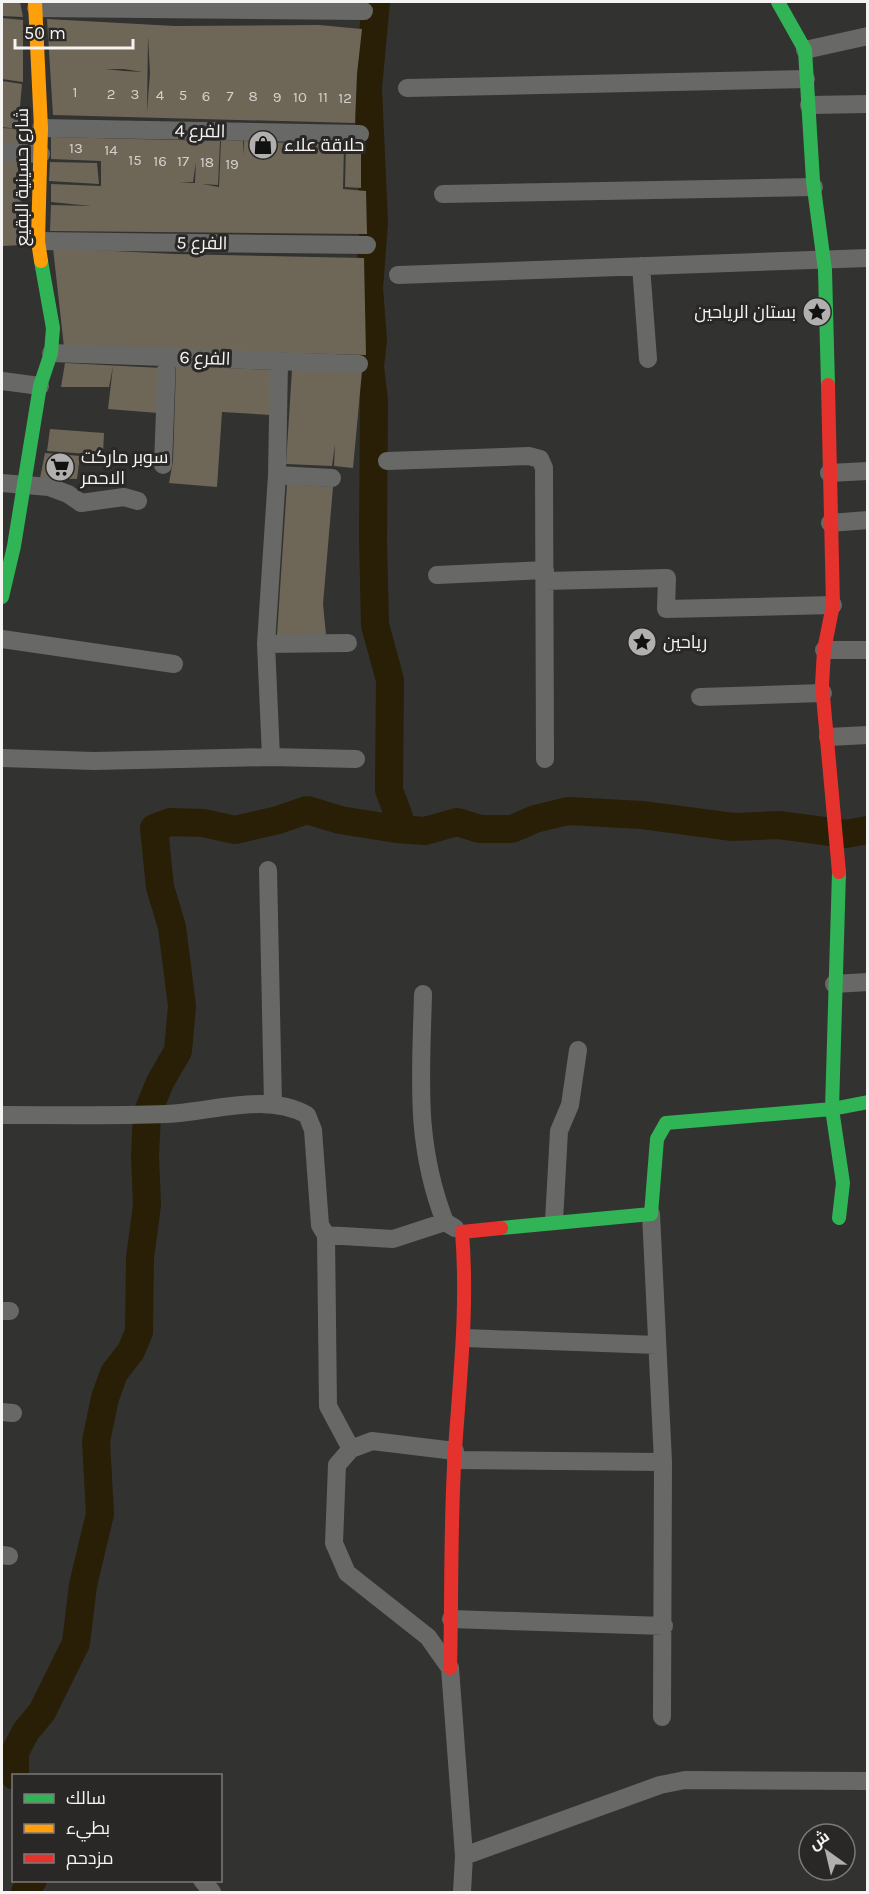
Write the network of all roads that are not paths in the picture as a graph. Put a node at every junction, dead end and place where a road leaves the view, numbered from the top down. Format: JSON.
{"nodes":[{"id":1,"x":778,"y":2,"type":"edge"},
{"id":2,"x":35,"y":5,"type":"edge"},
{"id":3,"x":364,"y":11,"type":"dead end"},
{"id":4,"x":867,"y":36,"type":"edge"},
{"id":5,"x":805,"y":50,"type":"junction"},
{"id":6,"x":806,"y":79,"type":"junction"},
{"id":7,"x":407,"y":88,"type":"dead end"},
{"id":8,"x":867,"y":104,"type":"edge"},
{"id":9,"x":809,"y":105,"type":"junction"},
{"id":10,"x":41,"y":128,"type":"junction"},
{"id":11,"x":360,"y":134,"type":"dead end"},
{"id":12,"x":2,"y":152,"type":"edge"},
{"id":13,"x":40,"y":154,"type":"junction"},
{"id":14,"x":814,"y":187,"type":"junction"},
{"id":15,"x":443,"y":194,"type":"dead end"},
{"id":16,"x":38,"y":241,"type":"junction"},
{"id":17,"x":367,"y":245,"type":"dead end"},
{"id":18,"x":867,"y":258,"type":"edge"},
{"id":19,"x":824,"y":259,"type":"junction"},
{"id":20,"x":641,"y":266,"type":"junction"},
{"id":21,"x":398,"y":275,"type":"dead end"},
{"id":22,"x":51,"y":353,"type":"junction"},
{"id":23,"x":167,"y":357,"type":"junction"},
{"id":24,"x":648,"y":359,"type":"dead end"},
{"id":25,"x":279,"y":361,"type":"junction"},
{"id":26,"x":359,"y":363,"type":"dead end"},
{"id":27,"x":2,"y":381,"type":"edge"},
{"id":28,"x":40,"y":386,"type":"junction"},
{"id":29,"x":387,"y":461,"type":"dead end"},
{"id":30,"x":163,"y":465,"type":"dead end"},
{"id":31,"x":867,"y":471,"type":"edge"},
{"id":32,"x":829,"y":473,"type":"junction"},
{"id":33,"x":277,"y":475,"type":"junction"},
{"id":34,"x":332,"y":478,"type":"dead end"},
{"id":35,"x":2,"y":483,"type":"edge"},
{"id":36,"x":22,"y":486,"type":"junction"},
{"id":37,"x":138,"y":501,"type":"dead end"},
{"id":38,"x":867,"y":520,"type":"edge"},
{"id":39,"x":830,"y":523,"type":"junction"},
{"id":40,"x":437,"y":575,"type":"dead end"},
{"id":41,"x":545,"y":576,"type":"junction"},
{"id":42,"x":2,"y":597,"type":"edge"},
{"id":43,"x":833,"y":605,"type":"junction"},
{"id":44,"x":2,"y":639,"type":"edge"},
{"id":45,"x":348,"y":643,"type":"dead end"},
{"id":46,"x":266,"y":644,"type":"junction"},
{"id":47,"x":824,"y":650,"type":"junction"},
{"id":48,"x":867,"y":650,"type":"edge"},
{"id":49,"x":174,"y":664,"type":"dead end"},
{"id":50,"x":823,"y":693,"type":"junction"},
{"id":51,"x":700,"y":697,"type":"dead end"},
{"id":52,"x":867,"y":735,"type":"edge"},
{"id":53,"x":828,"y":736,"type":"junction"},
{"id":54,"x":271,"y":757,"type":"junction"},
{"id":55,"x":2,"y":758,"type":"edge"},
{"id":56,"x":356,"y":759,"type":"dead end"},
{"id":57,"x":545,"y":759,"type":"dead end"},
{"id":58,"x":268,"y":870,"type":"dead end"},
{"id":59,"x":867,"y":982,"type":"edge"},
{"id":60,"x":834,"y":984,"type":"junction"},
{"id":61,"x":423,"y":994,"type":"dead end"},
{"id":62,"x":578,"y":1050,"type":"dead end"},
{"id":63,"x":867,"y":1102,"type":"edge"},
{"id":64,"x":273,"y":1104,"type":"junction"},
{"id":65,"x":832,"y":1109,"type":"junction"},
{"id":66,"x":2,"y":1115,"type":"edge"},
{"id":67,"x":651,"y":1214,"type":"junction"},
{"id":68,"x":839,"y":1218,"type":"dead end"},
{"id":69,"x":554,"y":1221,"type":"junction"},
{"id":70,"x":445,"y":1222,"type":"junction"},
{"id":71,"x":462,"y":1232,"type":"junction"},
{"id":72,"x":326,"y":1235,"type":"junction"},
{"id":73,"x":465,"y":1338,"type":"junction"},
{"id":74,"x":657,"y":1344,"type":"junction"},
{"id":75,"x":351,"y":1449,"type":"junction"},
{"id":76,"x":456,"y":1456,"type":"junction"},
{"id":77,"x":663,"y":1462,"type":"junction"},
{"id":78,"x":451,"y":1619,"type":"junction"},
{"id":79,"x":663,"y":1626,"type":"junction"},
{"id":80,"x":450,"y":1668,"type":"junction"},
{"id":81,"x":662,"y":1717,"type":"dead end"},
{"id":82,"x":867,"y":1781,"type":"edge"},
{"id":83,"x":464,"y":1856,"type":"junction"},
{"id":84,"x":462,"y":1893,"type":"edge"}],
"edges":[{"from":1,"to":5,"type":"street"},
{"from":2,"to":3,"type":"street"},
{"from":2,"to":10,"type":"street","name":"شارع حسينية البقيع"},
{"from":4,"to":5,"type":"street"},
{"from":5,"to":6,"type":"street"},
{"from":6,"to":7,"type":"street"},
{"from":6,"to":9,"type":"street"},
{"from":8,"to":9,"type":"street"},
{"from":9,"to":14,"type":"street"},
{"from":10,"to":11,"type":"street","name":"الفرع 4"},
{"from":10,"to":13,"type":"street","name":"شارع حسينية البقيع"},
{"from":12,"to":13,"type":"street"},
{"from":13,"to":16,"type":"street","name":"شارع حسينية البقيع"},
{"from":14,"to":15,"type":"street"},
{"from":14,"to":19,"type":"street"},
{"from":16,"to":17,"type":"street","name":"الفرع 5"},
{"from":16,"to":22,"type":"street","name":"شارع حسينية البقيع"},
{"from":18,"to":19,"type":"street"},
{"from":19,"to":20,"type":"street"},
{"from":19,"to":32,"type":"street"},
{"from":20,"to":21,"type":"street"},
{"from":20,"to":24,"type":"street"},
{"from":22,"to":23,"type":"street","name":"الفرع 6"},
{"from":22,"to":28,"type":"street","name":"شارع حسينية البقيع"},
{"from":23,"to":25,"type":"street","name":"الفرع 6"},
{"from":23,"to":30,"type":"street"},
{"from":25,"to":26,"type":"street","name":"الفرع 6"},
{"from":25,"to":33,"type":"street"},
{"from":27,"to":28,"type":"street"},
{"from":28,"to":36,"type":"street","name":"شارع حسينية البقيع"},
{"from":29,"to":41,"type":"street"},
{"from":31,"to":32,"type":"street"},
{"from":32,"to":39,"type":"street"},
{"from":33,"to":34,"type":"street"},
{"from":33,"to":46,"type":"street"},
{"from":35,"to":36,"type":"street"},
{"from":36,"to":37,"type":"street"},
{"from":36,"to":42,"type":"street","name":"شارع حسينية البقيع"},
{"from":38,"to":39,"type":"street"},
{"from":39,"to":43,"type":"street"},
{"from":40,"to":41,"type":"street"},
{"from":41,"to":43,"type":"street"},
{"from":41,"to":57,"type":"street"},
{"from":43,"to":47,"type":"street"},
{"from":44,"to":49,"type":"street"},
{"from":45,"to":46,"type":"street"},
{"from":46,"to":54,"type":"street"},
{"from":47,"to":48,"type":"street"},
{"from":47,"to":50,"type":"street"},
{"from":50,"to":51,"type":"street"},
{"from":50,"to":53,"type":"street"},
{"from":52,"to":53,"type":"street"},
{"from":53,"to":60,"type":"street"},
{"from":54,"to":55,"type":"street"},
{"from":54,"to":56,"type":"street"},
{"from":58,"to":64,"type":"street"},
{"from":59,"to":60,"type":"street"},
{"from":60,"to":65,"type":"street"},
{"from":61,"to":70,"type":"street"},
{"from":62,"to":69,"type":"street"},
{"from":63,"to":65,"type":"street"},
{"from":64,"to":66,"type":"street"},
{"from":64,"to":72,"type":"street"},
{"from":65,"to":67,"type":"street"},
{"from":65,"to":68,"type":"street"},
{"from":67,"to":69,"type":"street"},
{"from":67,"to":74,"type":"street"},
{"from":69,"to":71,"type":"street"},
{"from":70,"to":71,"type":"street"},
{"from":70,"to":72,"type":"street"},
{"from":71,"to":73,"type":"street"},
{"from":72,"to":75,"type":"street"},
{"from":73,"to":74,"type":"street"},
{"from":73,"to":76,"type":"street"},
{"from":74,"to":77,"type":"street"},
{"from":75,"to":76,"type":"street"},
{"from":75,"to":80,"type":"street"},
{"from":76,"to":77,"type":"street"},
{"from":76,"to":78,"type":"street"},
{"from":77,"to":79,"type":"street"},
{"from":78,"to":79,"type":"street"},
{"from":78,"to":80,"type":"street"},
{"from":79,"to":81,"type":"street"},
{"from":80,"to":83,"type":"street"},
{"from":82,"to":83,"type":"street"},
{"from":83,"to":84,"type":"street"}]}
